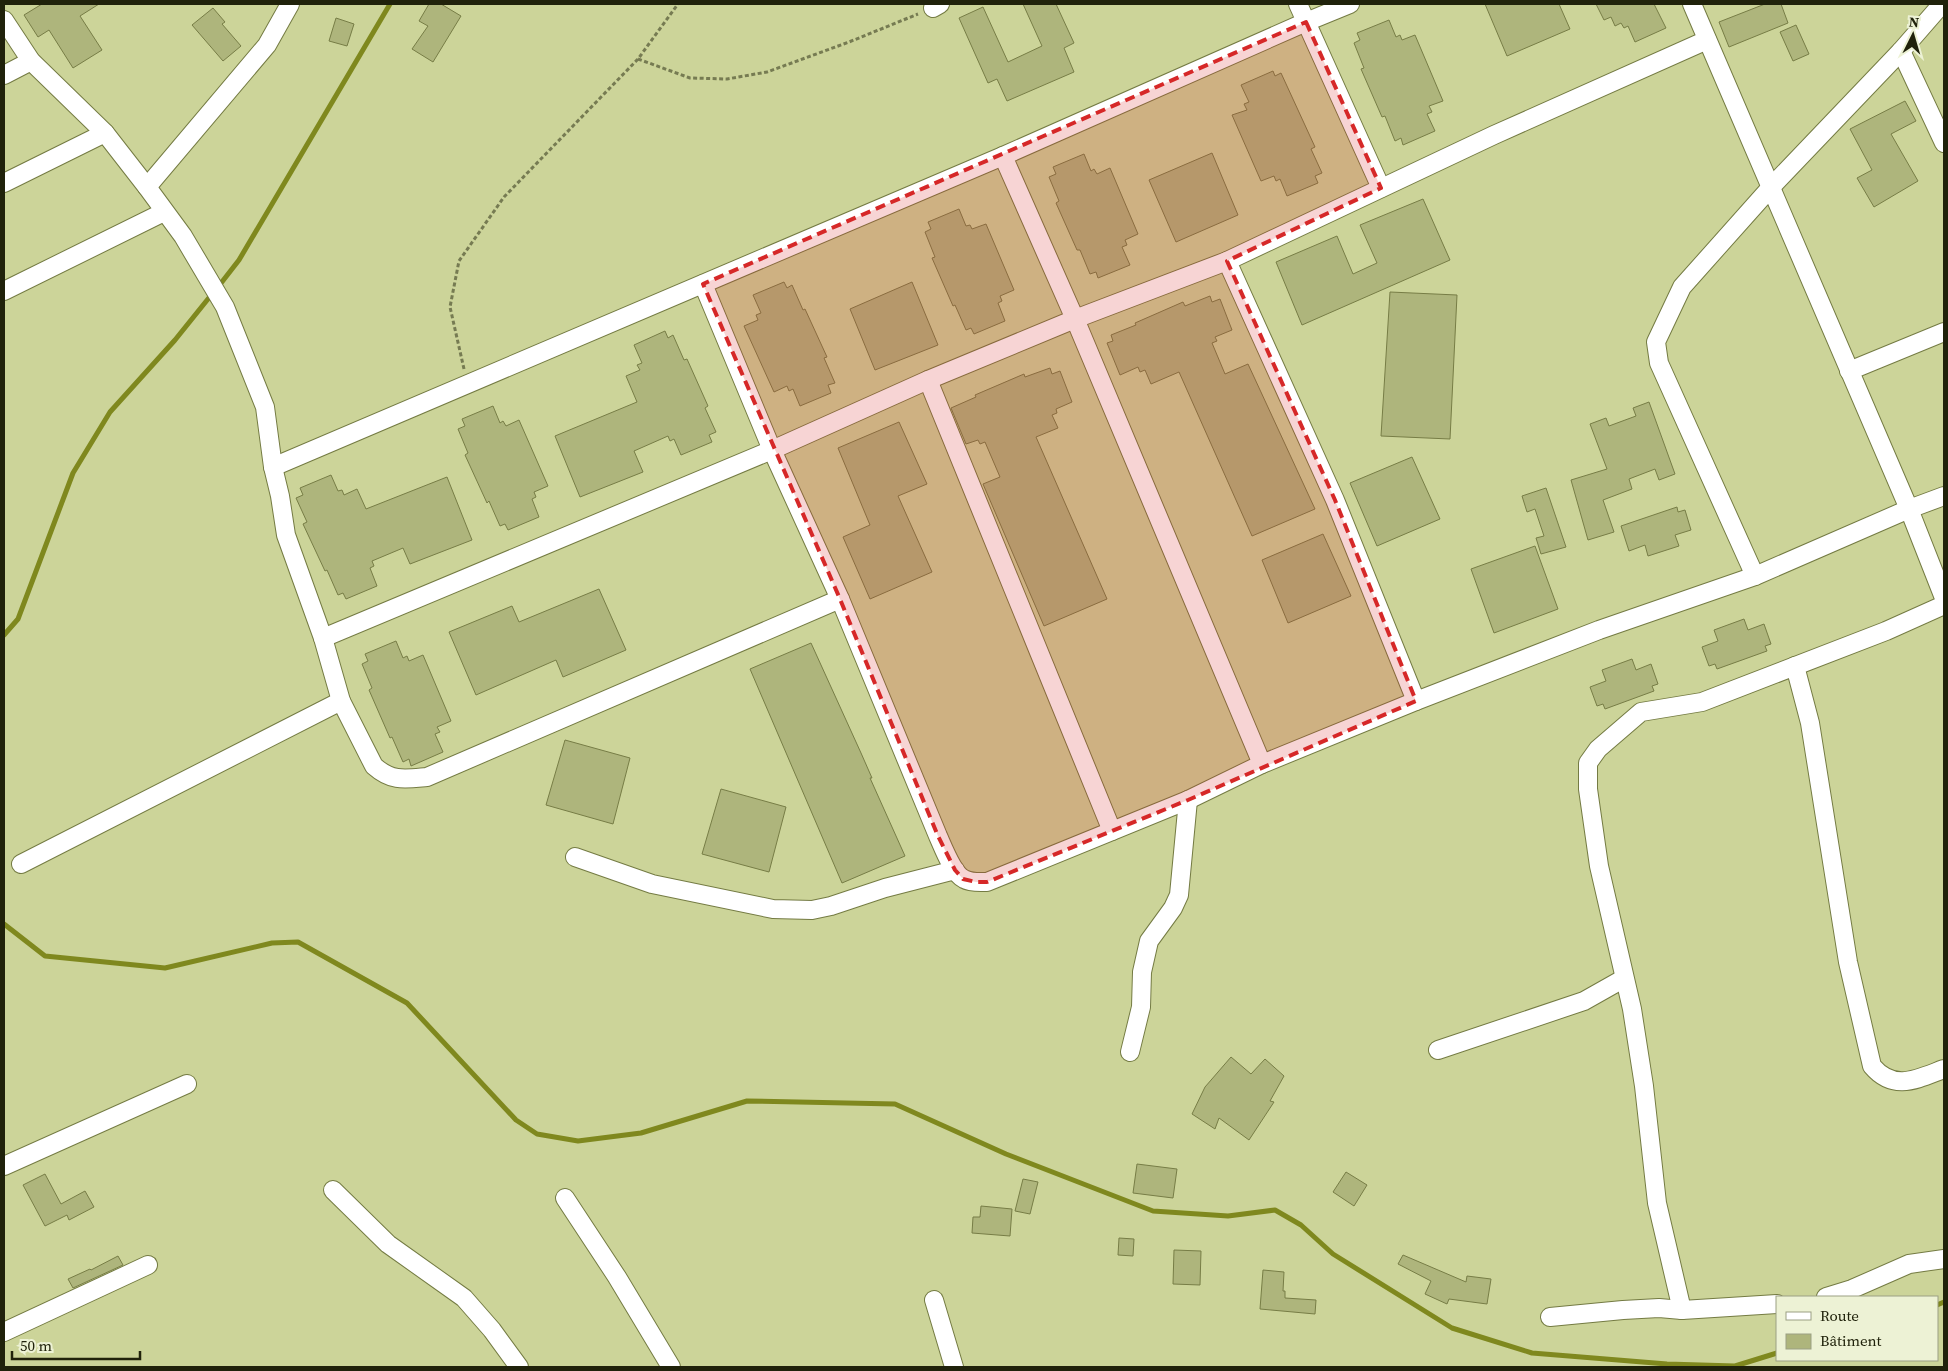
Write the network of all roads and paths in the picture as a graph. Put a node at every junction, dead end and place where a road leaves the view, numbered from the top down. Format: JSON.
{"nodes":[{"id":1,"x":290,"y":4,"type":"edge"},
{"id":2,"x":678,"y":4,"type":"edge"},
{"id":3,"x":1298,"y":4,"type":"edge"},
{"id":4,"x":1350,"y":4,"type":"edge"},
{"id":5,"x":1692,"y":4,"type":"edge"},
{"id":6,"x":1942,"y":4,"type":"edge"},
{"id":7,"x":936,"y":6,"type":"edge"},
{"id":8,"x":4,"y":20,"type":"edge"},
{"id":9,"x":1306,"y":22,"type":"junction"},
{"id":10,"x":1707,"y":40,"type":"junction"},
{"id":11,"x":1901,"y":51,"type":"junction"},
{"id":12,"x":638,"y":59,"type":"junction"},
{"id":13,"x":31,"y":61,"type":"junction"},
{"id":14,"x":4,"y":75,"type":"edge"},
{"id":15,"x":105,"y":133,"type":"junction"},
{"id":16,"x":1944,"y":143,"type":"edge"},
{"id":17,"x":1003,"y":156,"type":"junction"},
{"id":18,"x":4,"y":183,"type":"edge"},
{"id":19,"x":1772,"y":186,"type":"junction"},
{"id":20,"x":147,"y":187,"type":"junction"},
{"id":21,"x":1381,"y":188,"type":"junction"},
{"id":22,"x":164,"y":212,"type":"junction"},
{"id":23,"x":1227,"y":261,"type":"junction"},
{"id":24,"x":703,"y":284,"type":"junction"},
{"id":25,"x":4,"y":291,"type":"edge"},
{"id":26,"x":1075,"y":320,"type":"junction"},
{"id":27,"x":1944,"y":332,"type":"edge"},
{"id":28,"x":1849,"y":371,"type":"junction"},
{"id":29,"x":928,"y":380,"type":"junction"},
{"id":30,"x":467,"y":385,"type":"junction"},
{"id":31,"x":772,"y":450,"type":"junction"},
{"id":32,"x":273,"y":467,"type":"junction"},
{"id":33,"x":1944,"y":496,"type":"edge"},
{"id":34,"x":1909,"y":510,"type":"junction"},
{"id":35,"x":1755,"y":576,"type":"junction"},
{"id":36,"x":1944,"y":598,"type":"edge"},
{"id":37,"x":840,"y":599,"type":"junction"},
{"id":38,"x":1944,"y":605,"type":"edge"},
{"id":39,"x":323,"y":638,"type":"junction"},
{"id":40,"x":1795,"y":666,"type":"junction"},
{"id":41,"x":340,"y":700,"type":"junction"},
{"id":42,"x":1416,"y":701,"type":"junction"},
{"id":43,"x":1262,"y":764,"type":"junction"},
{"id":44,"x":1188,"y":800,"type":"junction"},
{"id":45,"x":1112,"y":831,"type":"junction"},
{"id":46,"x":575,"y":857,"type":"dead end"},
{"id":47,"x":21,"y":864,"type":"dead end"},
{"id":48,"x":955,"y":870,"type":"junction"},
{"id":49,"x":1623,"y":979,"type":"junction"},
{"id":50,"x":1438,"y":1050,"type":"dead end"},
{"id":51,"x":1130,"y":1052,"type":"dead end"},
{"id":52,"x":1944,"y":1069,"type":"edge"},
{"id":53,"x":187,"y":1084,"type":"dead end"},
{"id":54,"x":4,"y":1166,"type":"edge"},
{"id":55,"x":333,"y":1190,"type":"dead end"},
{"id":56,"x":565,"y":1198,"type":"dead end"},
{"id":57,"x":1944,"y":1259,"type":"edge"},
{"id":58,"x":148,"y":1265,"type":"dead end"},
{"id":59,"x":1829,"y":1296,"type":"edge"},
{"id":60,"x":934,"y":1300,"type":"dead end"},
{"id":61,"x":1776,"y":1304,"type":"edge"},
{"id":62,"x":1682,"y":1310,"type":"junction"},
{"id":63,"x":1550,"y":1317,"type":"dead end"},
{"id":64,"x":4,"y":1332,"type":"edge"},
{"id":65,"x":518,"y":1367,"type":"edge"},
{"id":66,"x":671,"y":1367,"type":"edge"},
{"id":67,"x":954,"y":1367,"type":"edge"}],
"edges":[{"from":1,"to":20,"type":"street"},
{"from":2,"to":12,"type":"path"},
{"from":3,"to":9,"type":"street"},
{"from":4,"to":9,"type":"street"},
{"from":5,"to":10,"type":"street"},
{"from":6,"to":11,"type":"street"},
{"from":7,"to":12,"type":"path"},
{"from":8,"to":13,"type":"street"},
{"from":9,"to":17,"type":"street"},
{"from":9,"to":21,"type":"street"},
{"from":10,"to":19,"type":"street"},
{"from":10,"to":21,"type":"street"},
{"from":11,"to":16,"type":"street"},
{"from":11,"to":19,"type":"street"},
{"from":12,"to":30,"type":"path"},
{"from":13,"to":14,"type":"street"},
{"from":13,"to":15,"type":"street"},
{"from":15,"to":18,"type":"street"},
{"from":15,"to":20,"type":"street"},
{"from":17,"to":24,"type":"street"},
{"from":17,"to":26,"type":"street"},
{"from":19,"to":28,"type":"street"},
{"from":19,"to":35,"type":"street"},
{"from":20,"to":22,"type":"street"},
{"from":21,"to":23,"type":"street"},
{"from":22,"to":25,"type":"street"},
{"from":22,"to":32,"type":"street"},
{"from":23,"to":26,"type":"street"},
{"from":23,"to":42,"type":"street"},
{"from":24,"to":30,"type":"street"},
{"from":24,"to":31,"type":"street"},
{"from":26,"to":29,"type":"street"},
{"from":26,"to":43,"type":"street"},
{"from":27,"to":28,"type":"street"},
{"from":28,"to":34,"type":"street"},
{"from":29,"to":31,"type":"street"},
{"from":29,"to":45,"type":"street"},
{"from":30,"to":32,"type":"street"},
{"from":31,"to":37,"type":"street"},
{"from":31,"to":39,"type":"street"},
{"from":32,"to":39,"type":"street"},
{"from":33,"to":34,"type":"street"},
{"from":34,"to":35,"type":"street"},
{"from":34,"to":36,"type":"street"},
{"from":35,"to":42,"type":"street"},
{"from":37,"to":41,"type":"street"},
{"from":37,"to":48,"type":"street"},
{"from":38,"to":40,"type":"street"},
{"from":39,"to":41,"type":"street"},
{"from":40,"to":49,"type":"street"},
{"from":40,"to":52,"type":"street"},
{"from":41,"to":47,"type":"street"},
{"from":42,"to":43,"type":"street"},
{"from":43,"to":44,"type":"street"},
{"from":44,"to":45,"type":"street"},
{"from":44,"to":51,"type":"street"},
{"from":45,"to":48,"type":"street"},
{"from":46,"to":48,"type":"street"},
{"from":49,"to":50,"type":"street"},
{"from":49,"to":62,"type":"street"},
{"from":53,"to":54,"type":"street"},
{"from":55,"to":65,"type":"street"},
{"from":56,"to":66,"type":"street"},
{"from":57,"to":59,"type":"street"},
{"from":58,"to":64,"type":"street"},
{"from":60,"to":67,"type":"street"},
{"from":61,"to":62,"type":"street"},
{"from":62,"to":63,"type":"street"}]}
